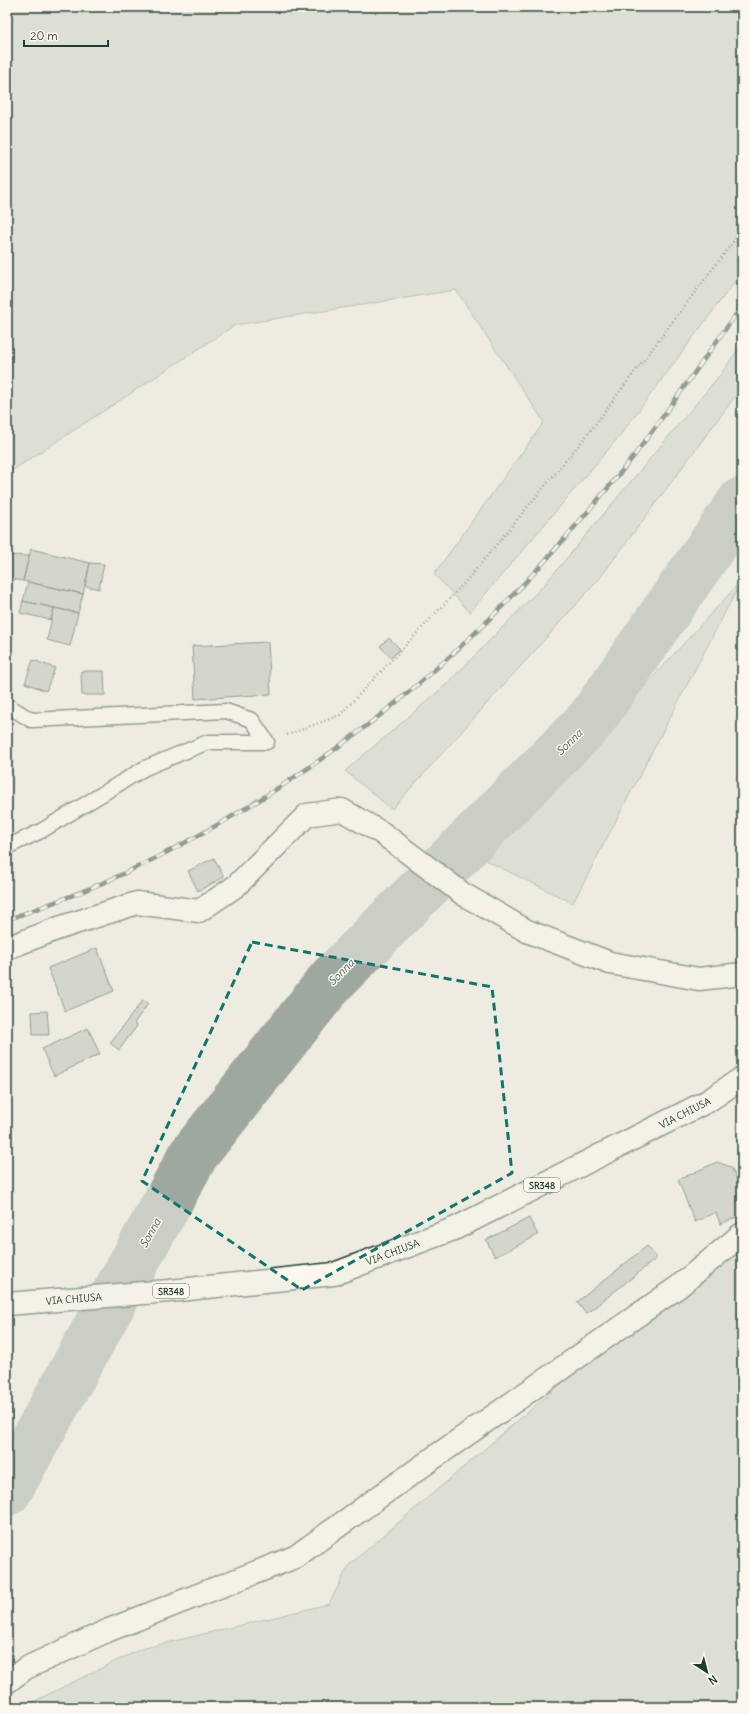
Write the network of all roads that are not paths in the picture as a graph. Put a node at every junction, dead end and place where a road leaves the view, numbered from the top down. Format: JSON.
{"nodes":[{"id":1,"x":7,"y":705,"type":"edge"},
{"id":2,"x":7,"y":847,"type":"edge"},
{"id":3,"x":7,"y":948,"type":"edge"},
{"id":4,"x":742,"y":974,"type":"edge"},
{"id":5,"x":742,"y":1078,"type":"edge"},
{"id":6,"x":742,"y":1234,"type":"edge"},
{"id":7,"x":7,"y":1304,"type":"edge"},
{"id":8,"x":7,"y":1682,"type":"edge"}],
"edges":[{"from":1,"to":2,"type":"lane"},
{"from":3,"to":4,"type":"street"},
{"from":5,"to":7,"type":"street","name":"VIA CHIUSA","number":"SR348"},
{"from":6,"to":8,"type":"street"}]}
